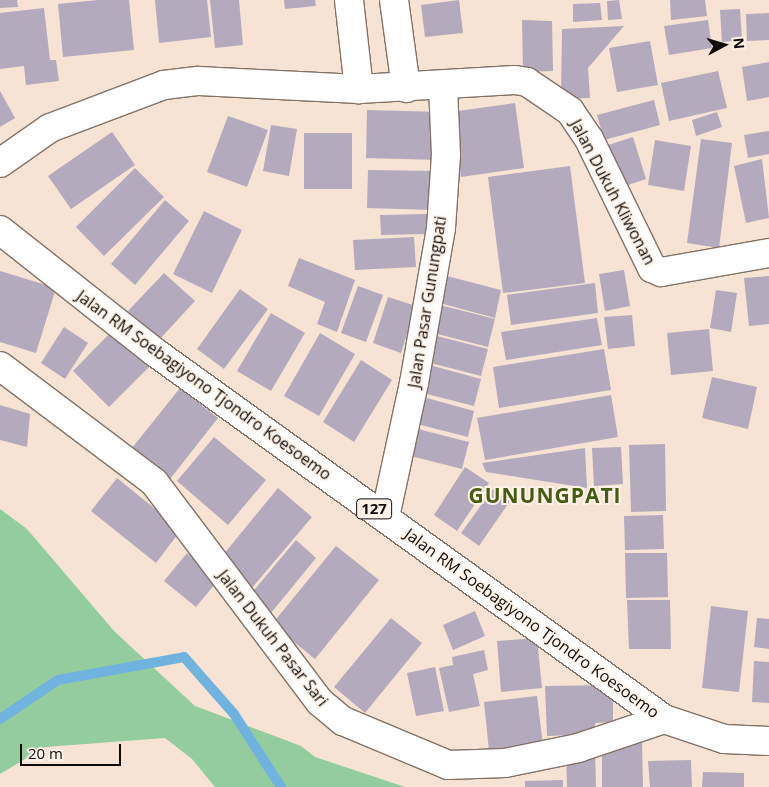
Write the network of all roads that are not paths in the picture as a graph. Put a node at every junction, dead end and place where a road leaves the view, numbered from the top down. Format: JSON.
{"nodes":[{"id":1,"x":349,"y":0,"type":"edge"},
{"id":2,"x":394,"y":0,"type":"edge"},
{"id":3,"x":443,"y":84,"type":"junction"},
{"id":4,"x":406,"y":88,"type":"junction"},
{"id":5,"x":359,"y":89,"type":"junction"},
{"id":6,"x":0,"y":162,"type":"edge"},
{"id":7,"x":0,"y":230,"type":"edge"},
{"id":8,"x":769,"y":253,"type":"edge"},
{"id":9,"x":0,"y":366,"type":"edge"},
{"id":10,"x":385,"y":517,"type":"junction"},
{"id":11,"x":664,"y":719,"type":"junction"},
{"id":12,"x":769,"y":741,"type":"edge"}],
"edges":[{"from":1,"to":5,"type":"street"},
{"from":2,"to":4,"type":"street"},
{"from":3,"to":4,"type":"street","name":"Jalan Dukuh Kliwonan"},
{"from":3,"to":8,"type":"street","name":"Jalan Dukuh Kliwonan"},
{"from":3,"to":10,"type":"street","name":"Jalan Pasar Gunungpati"},
{"from":4,"to":5,"type":"street","name":"Jalan Dukuh Kliwonan"},
{"from":5,"to":6,"type":"street","name":"Jalan Dukuh Kliwonan"},
{"from":7,"to":10,"type":"street","name":"Jalan RM Soebagiyono Tjondro Koesoemo","number":"127"},
{"from":9,"to":11,"type":"street","name":"Jalan Dukuh Pasar Sari"},
{"from":10,"to":11,"type":"street","name":"Jalan RM Soebagiyono Tjondro Koesoemo","number":"127"},
{"from":11,"to":12,"type":"street","name":"Jalan RM Soebagiyono Tjondro Koesoemo","number":"127"}]}
